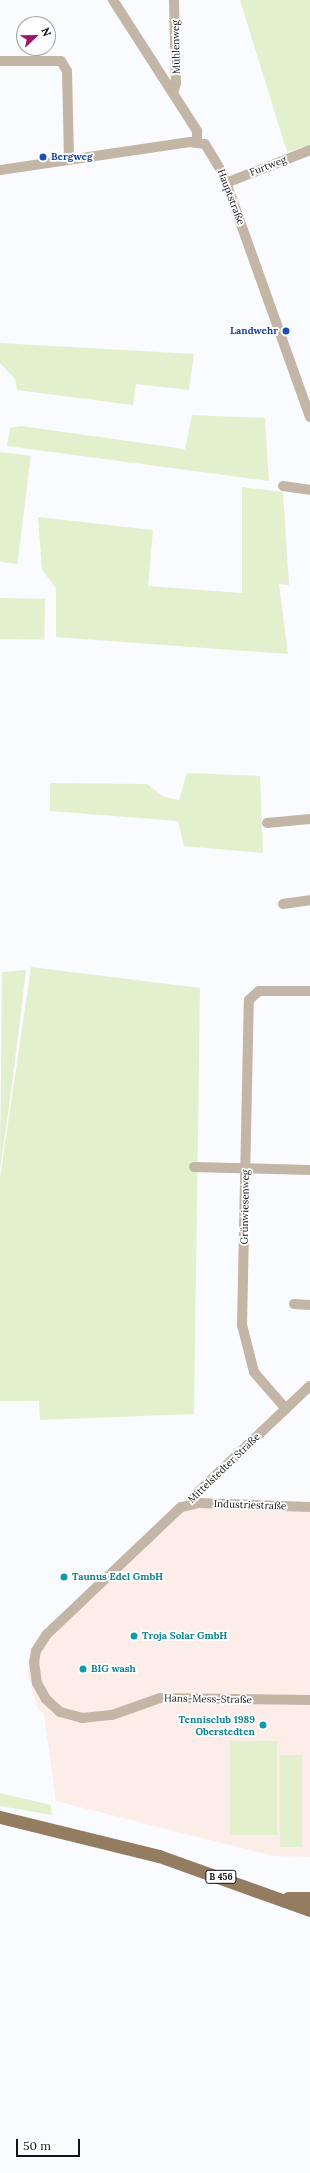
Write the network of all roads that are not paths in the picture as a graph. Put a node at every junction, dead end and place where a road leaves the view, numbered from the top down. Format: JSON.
{"nodes":[{"id":1,"x":112,"y":0,"type":"edge"},
{"id":2,"x":174,"y":0,"type":"edge"},
{"id":3,"x":0,"y":61,"type":"edge"},
{"id":4,"x":173,"y":93,"type":"junction"},
{"id":5,"x":197,"y":141,"type":"junction"},
{"id":6,"x":310,"y":150,"type":"edge"},
{"id":7,"x":69,"y":160,"type":"junction"},
{"id":8,"x":0,"y":170,"type":"edge"},
{"id":9,"x":226,"y":182,"type":"junction"},
{"id":10,"x":310,"y":417,"type":"edge"},
{"id":11,"x":283,"y":486,"type":"dead end"},
{"id":12,"x":310,"y":490,"type":"edge"},
{"id":13,"x":310,"y":819,"type":"edge"},
{"id":14,"x":267,"y":823,"type":"dead end"},
{"id":15,"x":310,"y":900,"type":"edge"},
{"id":16,"x":283,"y":904,"type":"dead end"},
{"id":17,"x":310,"y":991,"type":"edge"},
{"id":18,"x":194,"y":1167,"type":"dead end"},
{"id":19,"x":246,"y":1169,"type":"junction"},
{"id":20,"x":310,"y":1170,"type":"edge"},
{"id":21,"x":294,"y":1304,"type":"dead end"},
{"id":22,"x":310,"y":1305,"type":"edge"},
{"id":23,"x":310,"y":1386,"type":"edge"},
{"id":24,"x":286,"y":1409,"type":"junction"},
{"id":25,"x":191,"y":1503,"type":"junction"},
{"id":26,"x":310,"y":1507,"type":"edge"},
{"id":27,"x":36,"y":1651,"type":"joint"},
{"id":28,"x":310,"y":1700,"type":"edge"},
{"id":29,"x":0,"y":1817,"type":"edge"},
{"id":30,"x":310,"y":1898,"type":"edge"},
{"id":31,"x":282,"y":1899,"type":"junction"},
{"id":32,"x":310,"y":1910,"type":"edge"}],
"edges":[{"from":1,"to":4,"type":"street"},
{"from":2,"to":4,"type":"street","name":"Mühlenweg"},
{"from":3,"to":7,"type":"street"},
{"from":4,"to":5,"type":"street"},
{"from":5,"to":7,"type":"street"},
{"from":5,"to":9,"type":"street","name":"Hauptstraße"},
{"from":6,"to":9,"type":"street","name":"Furtweg"},
{"from":7,"to":8,"type":"street"},
{"from":9,"to":10,"type":"street","name":"Hauptstraße"},
{"from":11,"to":12,"type":"street"},
{"from":13,"to":14,"type":"street"},
{"from":15,"to":16,"type":"street"},
{"from":17,"to":19,"type":"street","name":"Grünwiesenweg"},
{"from":18,"to":19,"type":"street"},
{"from":19,"to":20,"type":"street"},
{"from":19,"to":24,"type":"street","name":"Grünwiesenweg"},
{"from":21,"to":22,"type":"street"},
{"from":23,"to":24,"type":"street","name":"Mittelstedter Straße"},
{"from":24,"to":25,"type":"street","name":"Mittelstedter Straße"},
{"from":25,"to":26,"type":"street","name":"Industriestraße"},
{"from":25,"to":27,"type":"street","name":"Mittelstedter Straße"},
{"from":27,"to":28,"type":"street","name":"Hans-Mess-Straße"},
{"from":29,"to":31,"type":"main road","number":"B 456"},
{"from":30,"to":31,"type":"main road"},
{"from":31,"to":32,"type":"main road","number":"B 456"}]}
